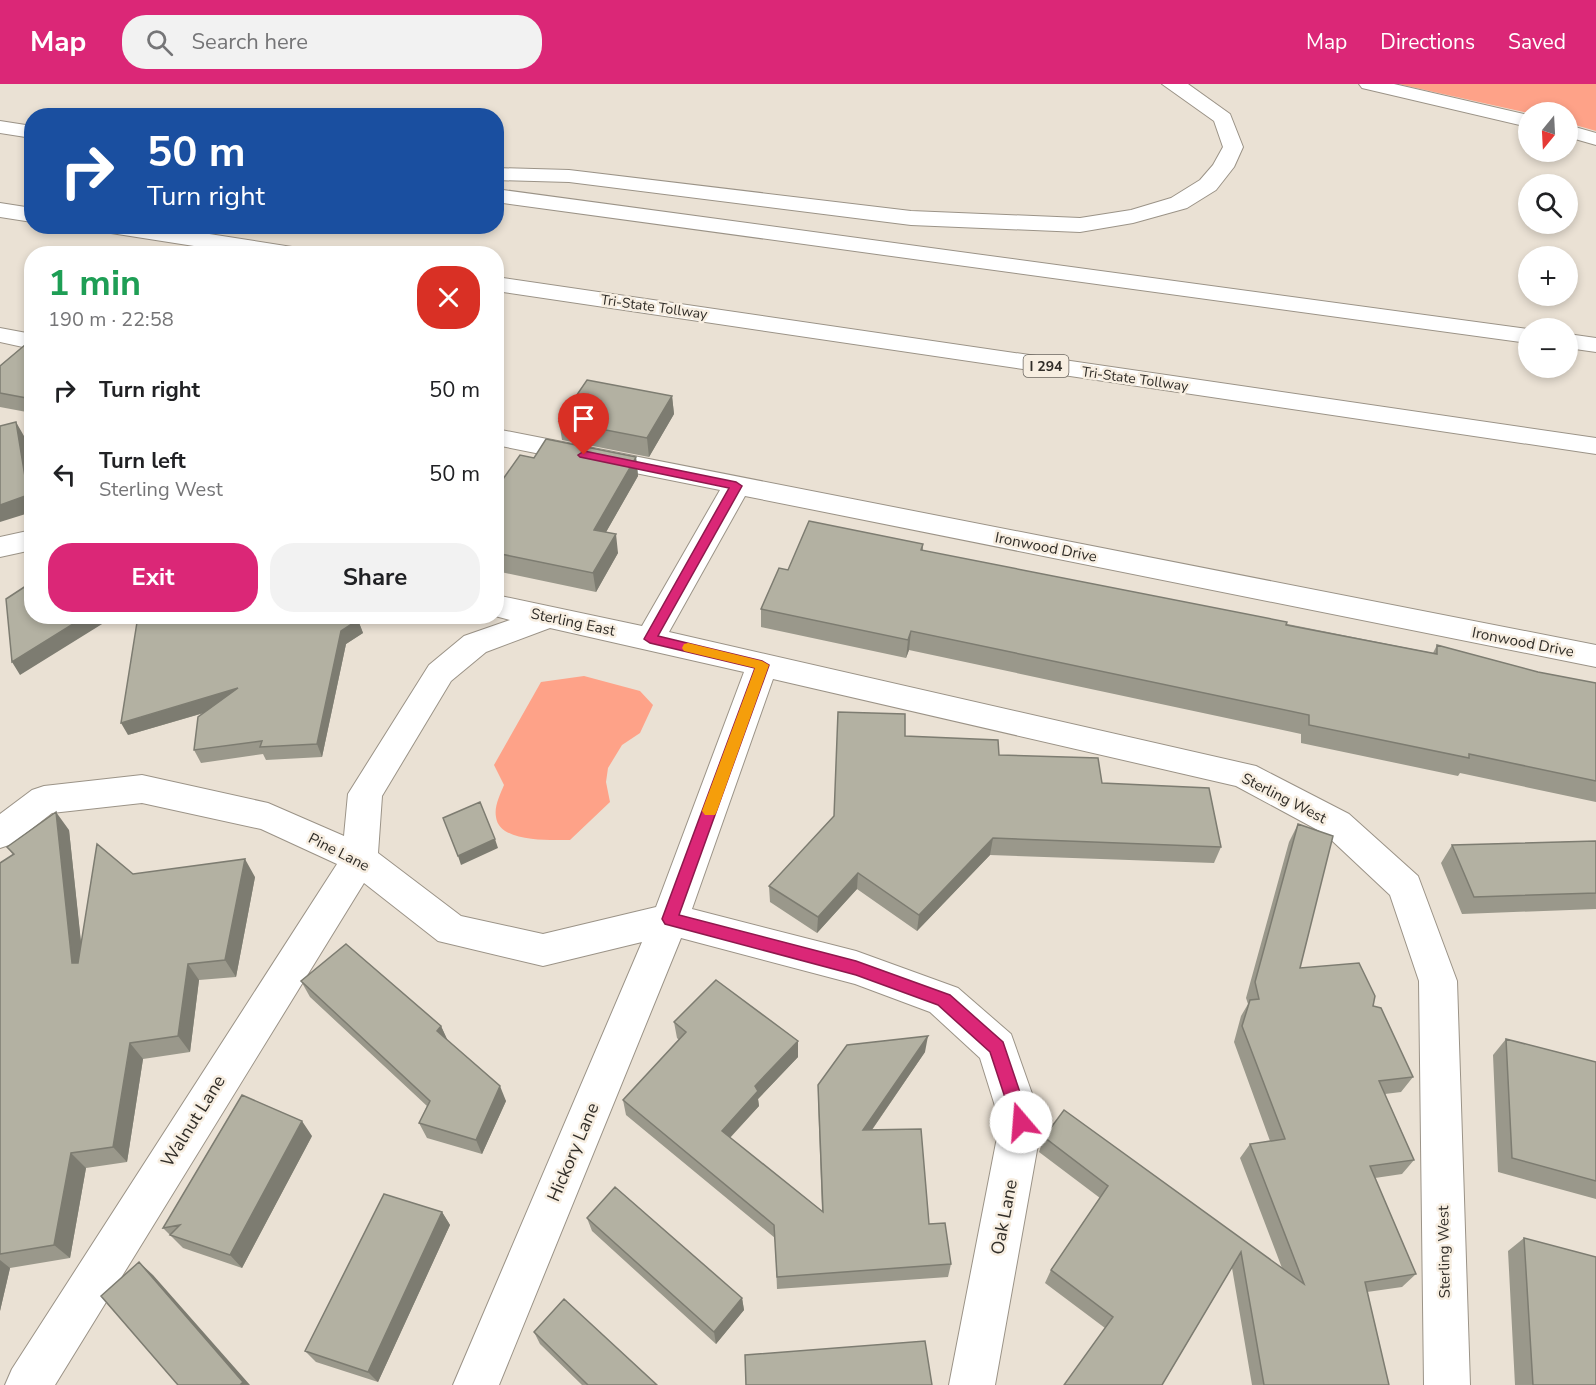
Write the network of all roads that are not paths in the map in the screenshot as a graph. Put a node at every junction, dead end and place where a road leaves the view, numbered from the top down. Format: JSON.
{"nodes":[{"id":1,"x":1172,"y":84,"type":"edge"},
{"id":2,"x":1369,"y":84,"type":"edge"},
{"id":3,"x":1518,"y":119,"type":"edge"},
{"id":4,"x":0,"y":127,"type":"edge"},
{"id":5,"x":24,"y":131,"type":"edge"},
{"id":6,"x":1578,"y":134,"type":"edge"},
{"id":7,"x":1596,"y":140,"type":"edge"},
{"id":8,"x":504,"y":174,"type":"edge"},
{"id":9,"x":504,"y":196,"type":"edge"},
{"id":10,"x":0,"y":210,"type":"edge"},
{"id":11,"x":24,"y":214,"type":"edge"},
{"id":12,"x":163,"y":234,"type":"edge"},
{"id":13,"x":240,"y":246,"type":"edge"},
{"id":14,"x":504,"y":285,"type":"edge"},
{"id":15,"x":1518,"y":335,"type":"edge"},
{"id":16,"x":0,"y":336,"type":"edge"},
{"id":17,"x":24,"y":340,"type":"edge"},
{"id":18,"x":1578,"y":342,"type":"edge"},
{"id":19,"x":1596,"y":345,"type":"edge"},
{"id":20,"x":504,"y":439,"type":"edge"},
{"id":21,"x":1596,"y":446,"type":"edge"},
{"id":22,"x":736,"y":486,"type":"junction"},
{"id":23,"x":24,"y":542,"type":"edge"},
{"id":24,"x":0,"y":547,"type":"edge"},
{"id":25,"x":504,"y":608,"type":"edge"},
{"id":26,"x":549,"y":617,"type":"junction"},
{"id":27,"x":650,"y":639,"type":"junction"},
{"id":28,"x":1596,"y":656,"type":"edge"},
{"id":29,"x":762,"y":665,"type":"junction"},
{"id":30,"x":0,"y":834,"type":"edge"},
{"id":31,"x":360,"y":859,"type":"junction"},
{"id":32,"x":670,"y":919,"type":"junction"},
{"id":33,"x":28,"y":1385,"type":"edge"},
{"id":34,"x":476,"y":1385,"type":"edge"},
{"id":35,"x":972,"y":1385,"type":"edge"},
{"id":36,"x":1447,"y":1385,"type":"edge"}],
"edges":[{"from":1,"to":8,"type":"main road"},
{"from":2,"to":3,"type":"main road"},
{"from":4,"to":5,"type":"main road"},
{"from":6,"to":7,"type":"main road"},
{"from":9,"to":15,"type":"main road"},
{"from":10,"to":11,"type":"main road"},
{"from":12,"to":13,"type":"main road"},
{"from":14,"to":21,"type":"main road","name":"Tri-State Tollway","number":"I 294"},
{"from":16,"to":17,"type":"main road"},
{"from":18,"to":19,"type":"main road"},
{"from":20,"to":22,"type":"main road","name":"Ironwood Drive"},
{"from":22,"to":27,"type":"main road"},
{"from":22,"to":28,"type":"main road","name":"Ironwood Drive"},
{"from":23,"to":24,"type":"main road"},
{"from":25,"to":26,"type":"main road","name":"Sterling East"},
{"from":26,"to":27,"type":"main road","name":"Sterling East"},
{"from":26,"to":31,"type":"main road"},
{"from":27,"to":29,"type":"main road","name":"Sterling West"},
{"from":29,"to":32,"type":"main road","name":"Hickory Lane"},
{"from":29,"to":36,"type":"main road","name":"Sterling West"},
{"from":30,"to":31,"type":"main road","name":"Pine Lane"},
{"from":31,"to":32,"type":"main road","name":"Pine Lane"},
{"from":31,"to":33,"type":"main road","name":"Walnut Lane"},
{"from":32,"to":34,"type":"main road","name":"Hickory Lane"},
{"from":32,"to":35,"type":"main road","name":"Oak Lane"}]}
